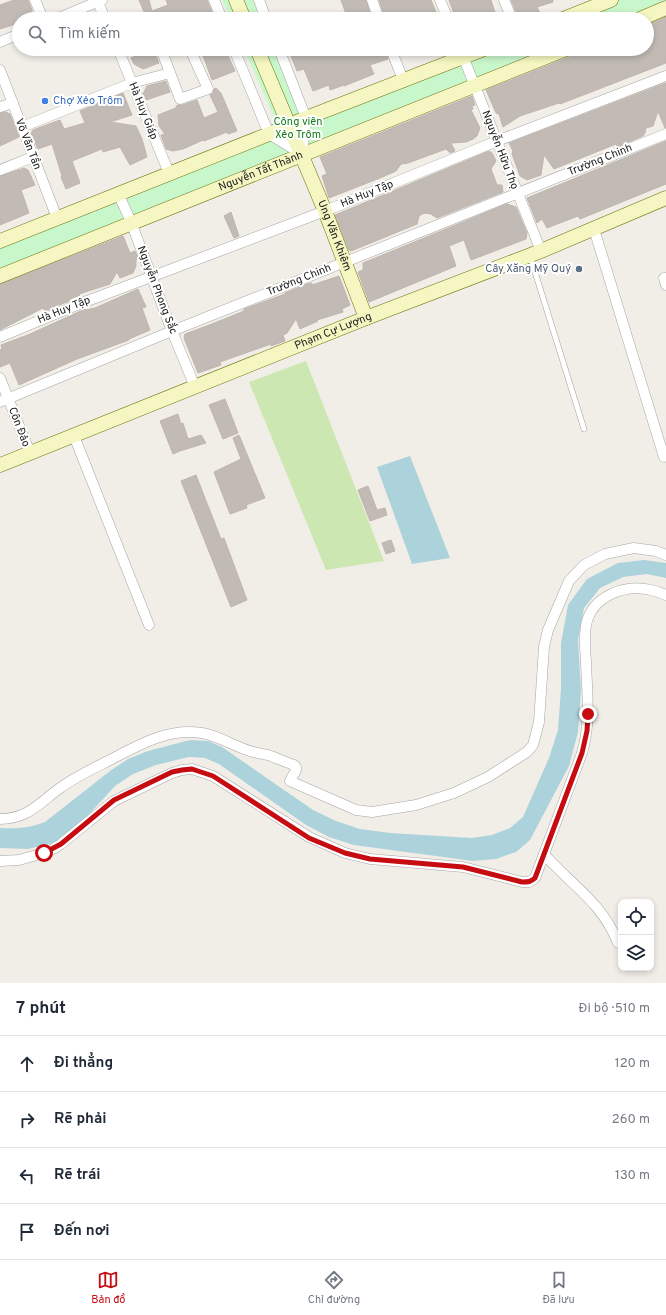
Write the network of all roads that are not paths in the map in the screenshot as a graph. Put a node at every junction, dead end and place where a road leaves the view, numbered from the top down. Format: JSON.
{"nodes":[{"id":1,"x":35,"y":0,"type":"edge"},
{"id":2,"x":214,"y":0,"type":"edge"},
{"id":3,"x":236,"y":0,"type":"edge"},
{"id":4,"x":259,"y":0,"type":"edge"},
{"id":5,"x":372,"y":0,"type":"edge"},
{"id":6,"x":440,"y":0,"type":"edge"},
{"id":7,"x":504,"y":0,"type":"edge"},
{"id":8,"x":611,"y":0,"type":"edge"},
{"id":9,"x":100,"y":1,"type":"edge"},
{"id":10,"x":666,"y":8,"type":"edge"},
{"id":11,"x":40,"y":12,"type":"edge"},
{"id":12,"x":73,"y":12,"type":"edge"},
{"id":13,"x":103,"y":12,"type":"edge"},
{"id":14,"x":219,"y":12,"type":"edge"},
{"id":15,"x":241,"y":12,"type":"edge"},
{"id":16,"x":263,"y":12,"type":"edge"},
{"id":17,"x":376,"y":12,"type":"edge"},
{"id":18,"x":445,"y":12,"type":"edge"},
{"id":19,"x":509,"y":12,"type":"edge"},
{"id":20,"x":581,"y":12,"type":"edge"},
{"id":21,"x":654,"y":13,"type":"edge"},
{"id":22,"x":12,"y":37,"type":"edge"},
{"id":23,"x":0,"y":42,"type":"edge"},
{"id":24,"x":121,"y":56,"type":"edge"},
{"id":25,"x":164,"y":56,"type":"edge"},
{"id":26,"x":193,"y":56,"type":"edge"},
{"id":27,"x":237,"y":56,"type":"edge"},
{"id":28,"x":260,"y":56,"type":"edge"},
{"id":29,"x":282,"y":56,"type":"edge"},
{"id":30,"x":394,"y":56,"type":"edge"},
{"id":31,"x":455,"y":56,"type":"edge"},
{"id":32,"x":463,"y":56,"type":"edge"},
{"id":33,"x":549,"y":56,"type":"edge"},
{"id":34,"x":0,"y":70,"type":"edge"},
{"id":35,"x":170,"y":73,"type":"junction"},
{"id":36,"x":666,"y":76,"type":"edge"},
{"id":37,"x":403,"y":80,"type":"junction"},
{"id":38,"x":132,"y":83,"type":"junction"},
{"id":39,"x":475,"y":86,"type":"junction"},
{"id":40,"x":13,"y":103,"type":"junction"},
{"id":41,"x":0,"y":107,"type":"edge"},
{"id":42,"x":306,"y":118,"type":"junction"},
{"id":43,"x":288,"y":125,"type":"junction"},
{"id":44,"x":22,"y":127,"type":"junction"},
{"id":45,"x":269,"y":134,"type":"junction"},
{"id":46,"x":666,"y":134,"type":"edge"},
{"id":47,"x":497,"y":141,"type":"junction"},
{"id":48,"x":302,"y":154,"type":"junction"},
{"id":49,"x":33,"y":156,"type":"junction"},
{"id":50,"x":0,"y":170,"type":"edge"},
{"id":51,"x":169,"y":173,"type":"junction"},
{"id":52,"x":118,"y":193,"type":"junction"},
{"id":53,"x":517,"y":194,"type":"junction"},
{"id":54,"x":666,"y":198,"type":"edge"},
{"id":55,"x":325,"y":211,"type":"junction"},
{"id":56,"x":57,"y":218,"type":"junction"},
{"id":57,"x":131,"y":222,"type":"junction"},
{"id":58,"x":594,"y":229,"type":"junction"},
{"id":59,"x":0,"y":241,"type":"edge"},
{"id":60,"x":536,"y":253,"type":"junction"},
{"id":61,"x":344,"y":262,"type":"junction"},
{"id":62,"x":0,"y":276,"type":"edge"},
{"id":63,"x":151,"y":277,"type":"junction"},
{"id":64,"x":666,"y":278,"type":"edge"},
{"id":65,"x":666,"y":285,"type":"edge"},
{"id":66,"x":366,"y":318,"type":"junction"},
{"id":67,"x":172,"y":331,"type":"junction"},
{"id":68,"x":0,"y":337,"type":"edge"},
{"id":69,"x":0,"y":378,"type":"edge"},
{"id":70,"x":195,"y":387,"type":"junction"},
{"id":71,"x":4,"y":400,"type":"edge"},
{"id":72,"x":584,"y":429,"type":"dead end"},
{"id":73,"x":74,"y":436,"type":"junction"},
{"id":74,"x":30,"y":453,"type":"junction"},
{"id":75,"x":664,"y":457,"type":"dead end"},
{"id":76,"x":0,"y":465,"type":"edge"},
{"id":77,"x":666,"y":554,"type":"edge"},
{"id":78,"x":666,"y":595,"type":"edge"},
{"id":79,"x":149,"y":625,"type":"dead end"},
{"id":80,"x":0,"y":819,"type":"edge"},
{"id":81,"x":544,"y":854,"type":"junction"},
{"id":82,"x":0,"y":861,"type":"edge"},
{"id":83,"x":618,"y":943,"type":"dead end"}],
"edges":[{"from":1,"to":11,"type":"street"},
{"from":2,"to":14,"type":"street"},
{"from":3,"to":15,"type":"street"},
{"from":4,"to":16,"type":"street"},
{"from":5,"to":17,"type":"street"},
{"from":6,"to":18,"type":"street"},
{"from":7,"to":19,"type":"street"},
{"from":8,"to":20,"type":"street"},
{"from":9,"to":12,"type":"street"},
{"from":9,"to":13,"type":"street"},
{"from":10,"to":21,"type":"street"},
{"from":22,"to":23,"type":"street"},
{"from":24,"to":38,"type":"street","name":"Hà Huy Giáp"},
{"from":25,"to":35,"type":"street"},
{"from":26,"to":35,"type":"street"},
{"from":27,"to":45,"type":"street"},
{"from":28,"to":43,"type":"street","name":"Ung Văn Khiêm"},
{"from":29,"to":42,"type":"street","name":"Ung Văn Khiêm"},
{"from":30,"to":37,"type":"street"},
{"from":31,"to":37,"type":"street"},
{"from":32,"to":39,"type":"street","name":"Nguyễn Hữu Thọ"},
{"from":33,"to":39,"type":"street","name":"Nguyễn Tất Thành"},
{"from":34,"to":40,"type":"street","name":"Võ Văn Tần"},
{"from":35,"to":38,"type":"street"},
{"from":36,"to":47,"type":"street","name":"Hà Huy Tập"},
{"from":37,"to":42,"type":"street"},
{"from":38,"to":44,"type":"street"},
{"from":38,"to":51,"type":"street","name":"Hà Huy Giáp"},
{"from":39,"to":47,"type":"street","name":"Nguyễn Hữu Thọ"},
{"from":39,"to":48,"type":"street","name":"Nguyễn Tất Thành"},
{"from":40,"to":41,"type":"street"},
{"from":40,"to":44,"type":"street","name":"Võ Văn Tần"},
{"from":42,"to":43,"type":"street"},
{"from":42,"to":48,"type":"street","name":"Ung Văn Khiêm"},
{"from":43,"to":45,"type":"street"},
{"from":43,"to":48,"type":"street","name":"Ung Văn Khiêm"},
{"from":44,"to":49,"type":"street","name":"Võ Văn Tần"},
{"from":45,"to":48,"type":"street"},
{"from":45,"to":51,"type":"street"},
{"from":46,"to":53,"type":"street","name":"Trường Chinh"},
{"from":47,"to":53,"type":"street","name":"Nguyễn Hữu Thọ"},
{"from":47,"to":55,"type":"street","name":"Hà Huy Tập"},
{"from":48,"to":55,"type":"street","name":"Ung Văn Khiêm"},
{"from":48,"to":57,"type":"street","name":"Nguyễn Tất Thành"},
{"from":49,"to":50,"type":"street"},
{"from":49,"to":56,"type":"street","name":"Võ Văn Tần"},
{"from":51,"to":52,"type":"street"},
{"from":52,"to":56,"type":"street"},
{"from":52,"to":57,"type":"street","name":"Nguyễn Phong Sắc"},
{"from":53,"to":60,"type":"street","name":"Nguyễn Hữu Thọ"},
{"from":53,"to":61,"type":"street","name":"Trường Chinh"},
{"from":54,"to":58,"type":"street","name":"Phạm Cự Lượng"},
{"from":55,"to":61,"type":"street","name":"Ung Văn Khiêm"},
{"from":55,"to":63,"type":"street","name":"Hà Huy Tập"},
{"from":56,"to":59,"type":"street"},
{"from":57,"to":62,"type":"street","name":"Nguyễn Tất Thành"},
{"from":57,"to":63,"type":"street","name":"Nguyễn Phong Sắc"},
{"from":58,"to":60,"type":"street","name":"Phạm Cự Lượng"},
{"from":58,"to":75,"type":"street"},
{"from":60,"to":66,"type":"street","name":"Phạm Cự Lượng"},
{"from":60,"to":72,"type":"lane"},
{"from":61,"to":66,"type":"street","name":"Ung Văn Khiêm"},
{"from":61,"to":67,"type":"street","name":"Trường Chinh"},
{"from":63,"to":67,"type":"street","name":"Nguyễn Phong Sắc"},
{"from":63,"to":68,"type":"street","name":"Hà Huy Tập"},
{"from":64,"to":65,"type":"street"},
{"from":66,"to":70,"type":"street","name":"Phạm Cự Lượng"},
{"from":67,"to":70,"type":"street","name":"Nguyễn Phong Sắc"},
{"from":67,"to":71,"type":"street","name":"Trường Chinh"},
{"from":69,"to":71,"type":"street","name":"Côn Đảo"},
{"from":70,"to":73,"type":"street","name":"Phạm Cự Lượng"},
{"from":71,"to":74,"type":"street","name":"Côn Đảo"},
{"from":73,"to":74,"type":"street","name":"Phạm Cự Lượng"},
{"from":73,"to":79,"type":"street"},
{"from":74,"to":76,"type":"street","name":"Phạm Cự Lượng"},
{"from":77,"to":80,"type":"street"},
{"from":78,"to":81,"type":"street"},
{"from":81,"to":82,"type":"street"},
{"from":81,"to":83,"type":"street"}]}
